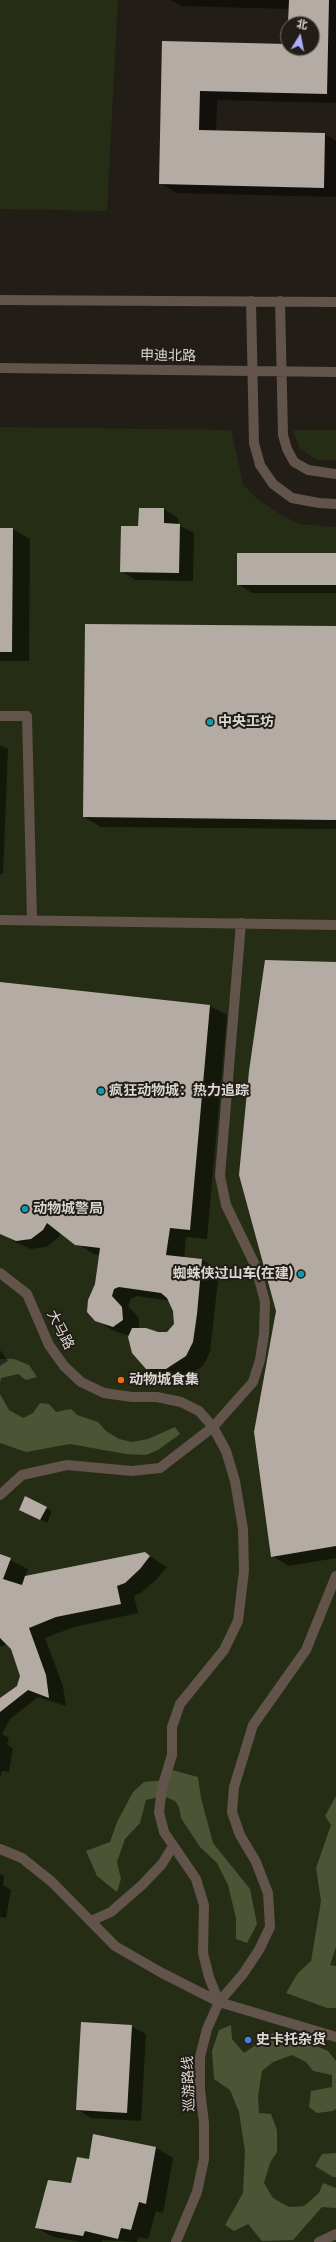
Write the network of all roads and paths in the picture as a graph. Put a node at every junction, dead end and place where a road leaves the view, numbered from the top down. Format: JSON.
{"nodes":[{"id":1,"x":0,"y":300,"type":"edge"},
{"id":2,"x":251,"y":301,"type":"junction"},
{"id":3,"x":280,"y":302,"type":"junction"},
{"id":4,"x":336,"y":302,"type":"edge"},
{"id":5,"x":0,"y":368,"type":"edge"},
{"id":6,"x":252,"y":371,"type":"junction"},
{"id":7,"x":281,"y":371,"type":"junction"},
{"id":8,"x":336,"y":372,"type":"edge"},
{"id":9,"x":336,"y":474,"type":"edge"},
{"id":10,"x":336,"y":504,"type":"edge"},
{"id":11,"x":0,"y":716,"type":"edge"},
{"id":12,"x":0,"y":920,"type":"edge"},
{"id":13,"x":32,"y":920,"type":"junction"},
{"id":14,"x":242,"y":923,"type":"junction"},
{"id":15,"x":336,"y":925,"type":"edge"},
{"id":16,"x":0,"y":1273,"type":"edge"},
{"id":17,"x":213,"y":1427,"type":"junction"},
{"id":18,"x":0,"y":1495,"type":"edge"},
{"id":19,"x":336,"y":1576,"type":"edge"},
{"id":20,"x":173,"y":1846,"type":"junction"},
{"id":21,"x":0,"y":1849,"type":"edge"},
{"id":22,"x":91,"y":1921,"type":"junction"},
{"id":23,"x":220,"y":2002,"type":"junction"},
{"id":24,"x":336,"y":2037,"type":"edge"},
{"id":25,"x":336,"y":2234,"type":"edge"},
{"id":26,"x":176,"y":2242,"type":"edge"},
{"id":27,"x":319,"y":2242,"type":"edge"}],
"edges":[{"from":1,"to":2,"type":"street"},
{"from":2,"to":3,"type":"street"},
{"from":2,"to":6,"type":"street"},
{"from":3,"to":4,"type":"street"},
{"from":3,"to":7,"type":"street"},
{"from":5,"to":6,"type":"street","name":"申迪北路"},
{"from":6,"to":7,"type":"street","name":"申迪北路"},
{"from":6,"to":10,"type":"street"},
{"from":7,"to":8,"type":"street","name":"申迪北路"},
{"from":7,"to":9,"type":"street"},
{"from":11,"to":13,"type":"street"},
{"from":12,"to":13,"type":"street"},
{"from":13,"to":14,"type":"street"},
{"from":14,"to":15,"type":"street"},
{"from":14,"to":17,"type":"street"},
{"from":16,"to":17,"type":"street","name":"大马路"},
{"from":17,"to":18,"type":"street"},
{"from":17,"to":20,"type":"street","name":"大马路"},
{"from":19,"to":23,"type":"street","name":"巡游路线"},
{"from":20,"to":22,"type":"street"},
{"from":20,"to":23,"type":"street","name":"大马路"},
{"from":21,"to":22,"type":"street"},
{"from":22,"to":23,"type":"street"},
{"from":23,"to":24,"type":"street"},
{"from":23,"to":26,"type":"street","name":"巡游路线"},
{"from":25,"to":27,"type":"street"}]}
